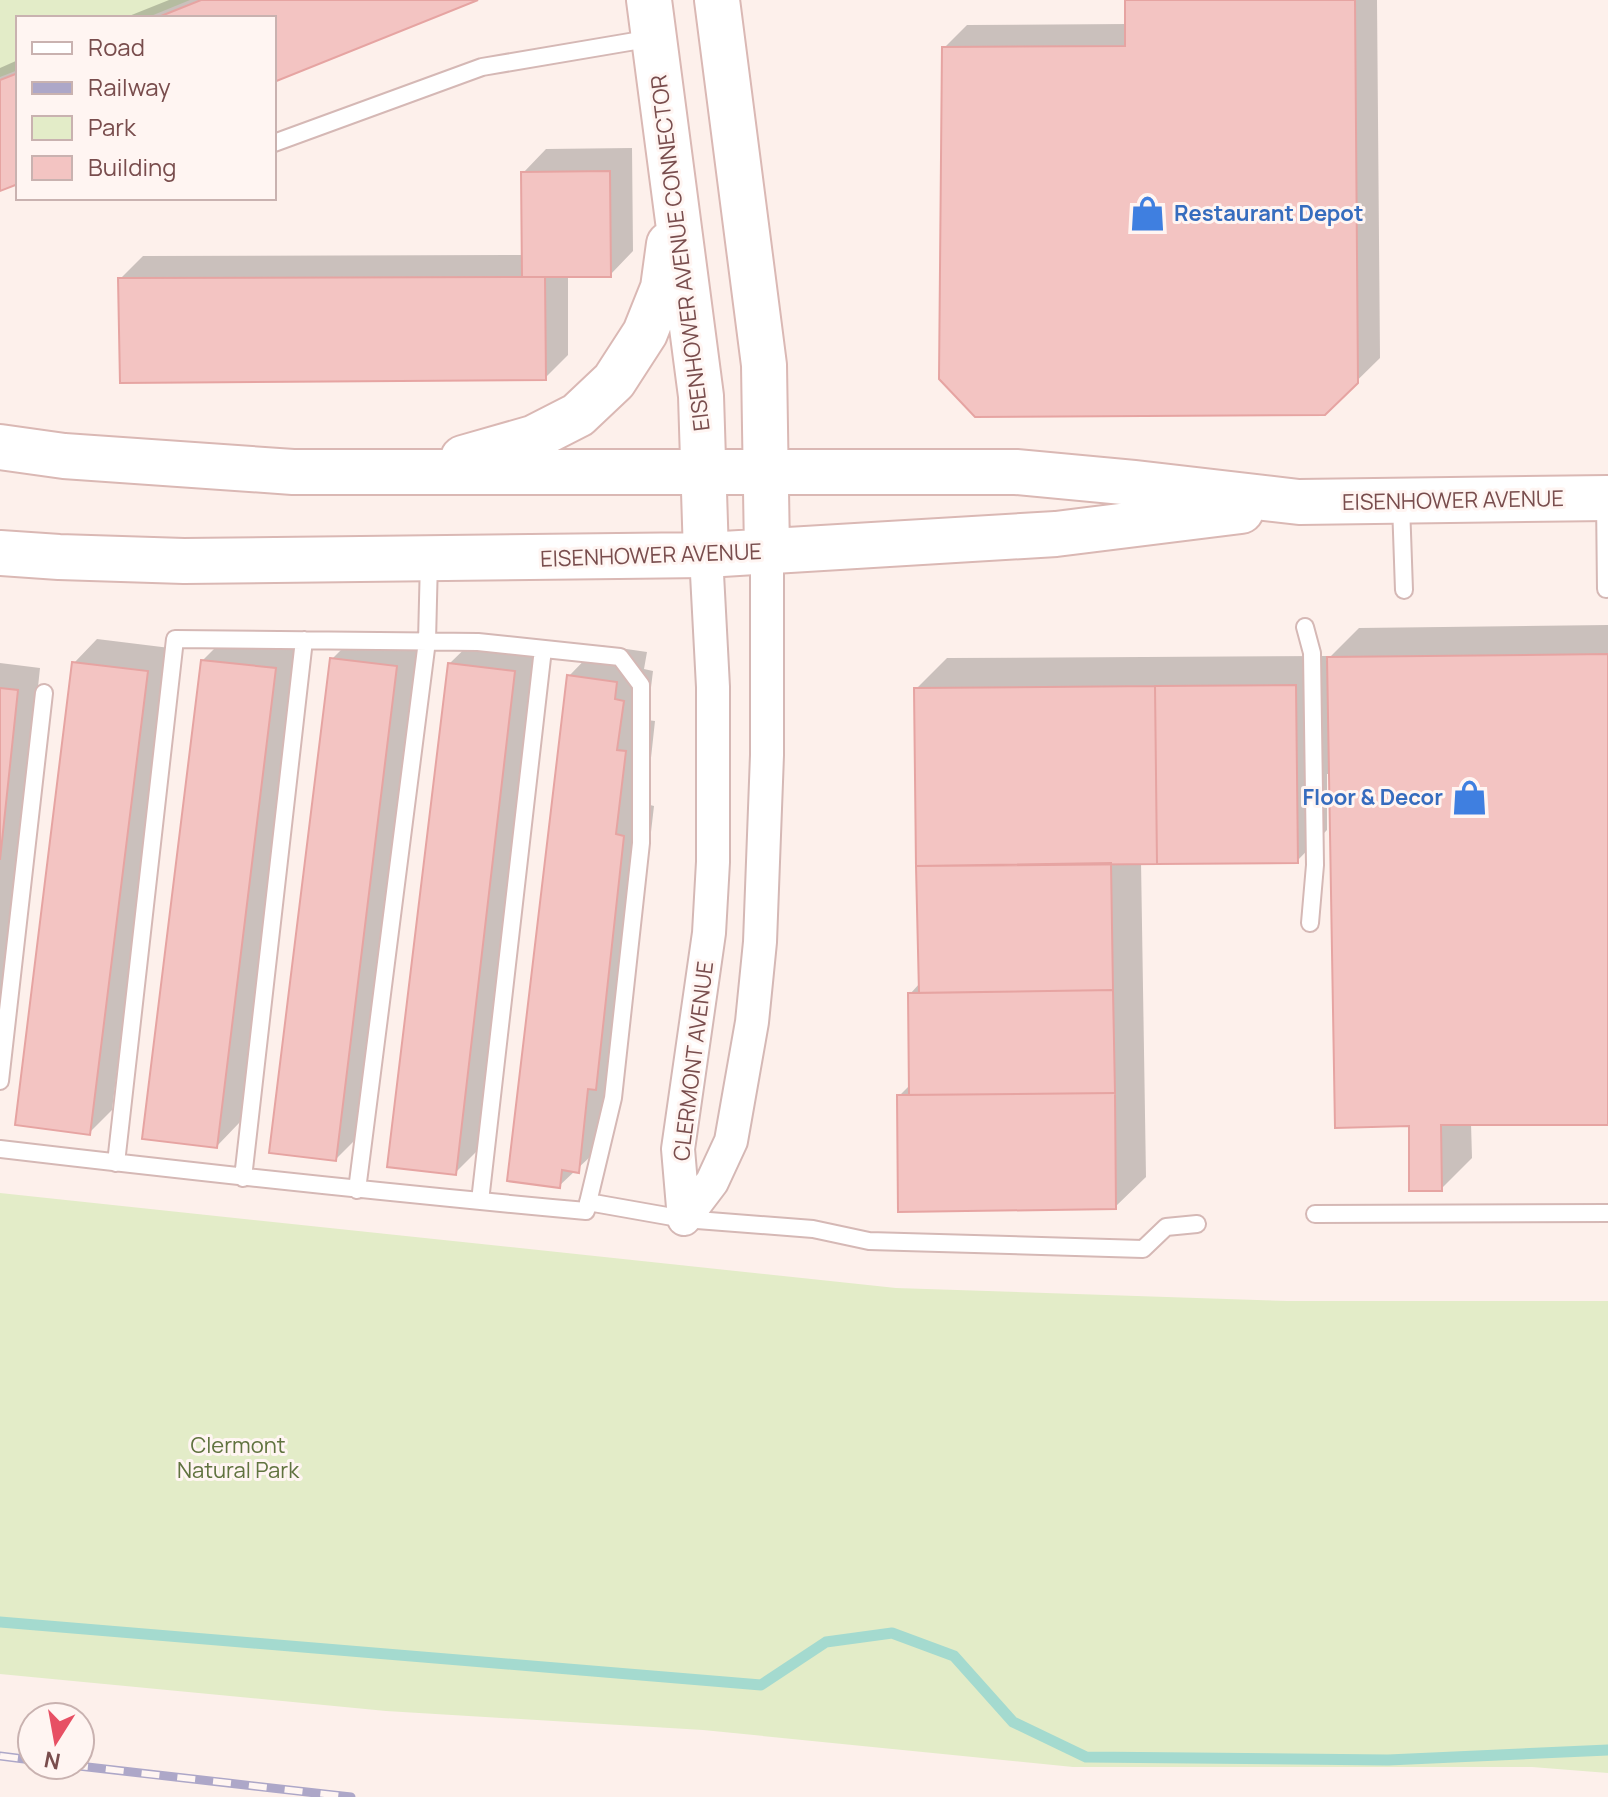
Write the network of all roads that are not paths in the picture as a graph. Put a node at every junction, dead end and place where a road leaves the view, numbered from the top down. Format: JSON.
{"nodes":[{"id":1,"x":717,"y":0,"type":"edge"},
{"id":2,"x":652,"y":19,"type":"edge"},
{"id":3,"x":276,"y":142,"type":"edge"},
{"id":4,"x":676,"y":194,"type":"junction"},
{"id":5,"x":0,"y":447,"type":"edge"},
{"id":6,"x":704,"y":471,"type":"junction"},
{"id":7,"x":767,"y":471,"type":"junction"},
{"id":8,"x":397,"y":473,"type":"junction"},
{"id":9,"x":1607,"y":498,"type":"edge"},
{"id":10,"x":1401,"y":501,"type":"junction"},
{"id":11,"x":1299,"y":502,"type":"junction"},
{"id":12,"x":767,"y":552,"type":"junction"},
{"id":13,"x":0,"y":553,"type":"edge"},
{"id":14,"x":706,"y":555,"type":"junction"},
{"id":15,"x":429,"y":559,"type":"junction"},
{"id":16,"x":1606,"y":589,"type":"edge"},
{"id":17,"x":1404,"y":590,"type":"dead end"},
{"id":18,"x":1305,"y":627,"type":"dead end"},
{"id":19,"x":304,"y":640,"type":"junction"},
{"id":20,"x":427,"y":641,"type":"junction"},
{"id":21,"x":543,"y":649,"type":"junction"},
{"id":22,"x":44,"y":693,"type":"dead end"},
{"id":23,"x":1310,"y":923,"type":"dead end"},
{"id":24,"x":0,"y":1081,"type":"edge"},
{"id":25,"x":0,"y":1149,"type":"edge"},
{"id":26,"x":116,"y":1163,"type":"junction"},
{"id":27,"x":243,"y":1178,"type":"junction"},
{"id":28,"x":357,"y":1190,"type":"junction"},
{"id":29,"x":480,"y":1201,"type":"junction"},
{"id":30,"x":588,"y":1202,"type":"junction"},
{"id":31,"x":1608,"y":1213,"type":"edge"},
{"id":32,"x":1315,"y":1214,"type":"dead end"},
{"id":33,"x":684,"y":1219,"type":"junction"},
{"id":34,"x":1197,"y":1224,"type":"dead end"}],
"edges":[{"from":1,"to":7,"type":"main road"},
{"from":2,"to":3,"type":"lane"},
{"from":2,"to":4,"type":"main road","name":"EISENHOWER AVENUE CONNECTOR"},
{"from":4,"to":6,"type":"main road","name":"EISENHOWER AVENUE CONNECTOR"},
{"from":4,"to":8,"type":"main road"},
{"from":5,"to":8,"type":"main road","name":"EISENHOWER AVENUE"},
{"from":6,"to":7,"type":"main road","name":"EISENHOWER AVENUE"},
{"from":6,"to":8,"type":"main road","name":"EISENHOWER AVENUE"},
{"from":6,"to":14,"type":"main road","name":"EISENHOWER AVENUE CONNECTOR"},
{"from":7,"to":11,"type":"main road","name":"EISENHOWER AVENUE"},
{"from":7,"to":12,"type":"main road"},
{"from":9,"to":10,"type":"main road","name":"EISENHOWER AVENUE"},
{"from":9,"to":16,"type":"lane"},
{"from":10,"to":11,"type":"main road","name":"EISENHOWER AVENUE"},
{"from":10,"to":17,"type":"lane"},
{"from":11,"to":12,"type":"main road","name":"EISENHOWER AVENUE"},
{"from":12,"to":14,"type":"main road","name":"EISENHOWER AVENUE"},
{"from":12,"to":33,"type":"street","name":"CLERMONT AVENUE"},
{"from":13,"to":15,"type":"main road","name":"EISENHOWER AVENUE"},
{"from":14,"to":15,"type":"main road","name":"EISENHOWER AVENUE"},
{"from":14,"to":33,"type":"street","name":"CLERMONT AVENUE"},
{"from":15,"to":20,"type":"lane"},
{"from":18,"to":23,"type":"lane"},
{"from":19,"to":20,"type":"lane"},
{"from":19,"to":26,"type":"lane"},
{"from":19,"to":27,"type":"lane"},
{"from":20,"to":21,"type":"lane"},
{"from":20,"to":28,"type":"lane"},
{"from":21,"to":29,"type":"lane"},
{"from":21,"to":30,"type":"lane"},
{"from":22,"to":24,"type":"lane"},
{"from":25,"to":26,"type":"lane"},
{"from":26,"to":27,"type":"lane"},
{"from":27,"to":28,"type":"lane"},
{"from":28,"to":29,"type":"lane"},
{"from":29,"to":30,"type":"lane"},
{"from":30,"to":33,"type":"lane"},
{"from":31,"to":32,"type":"lane"},
{"from":33,"to":34,"type":"lane"}]}
